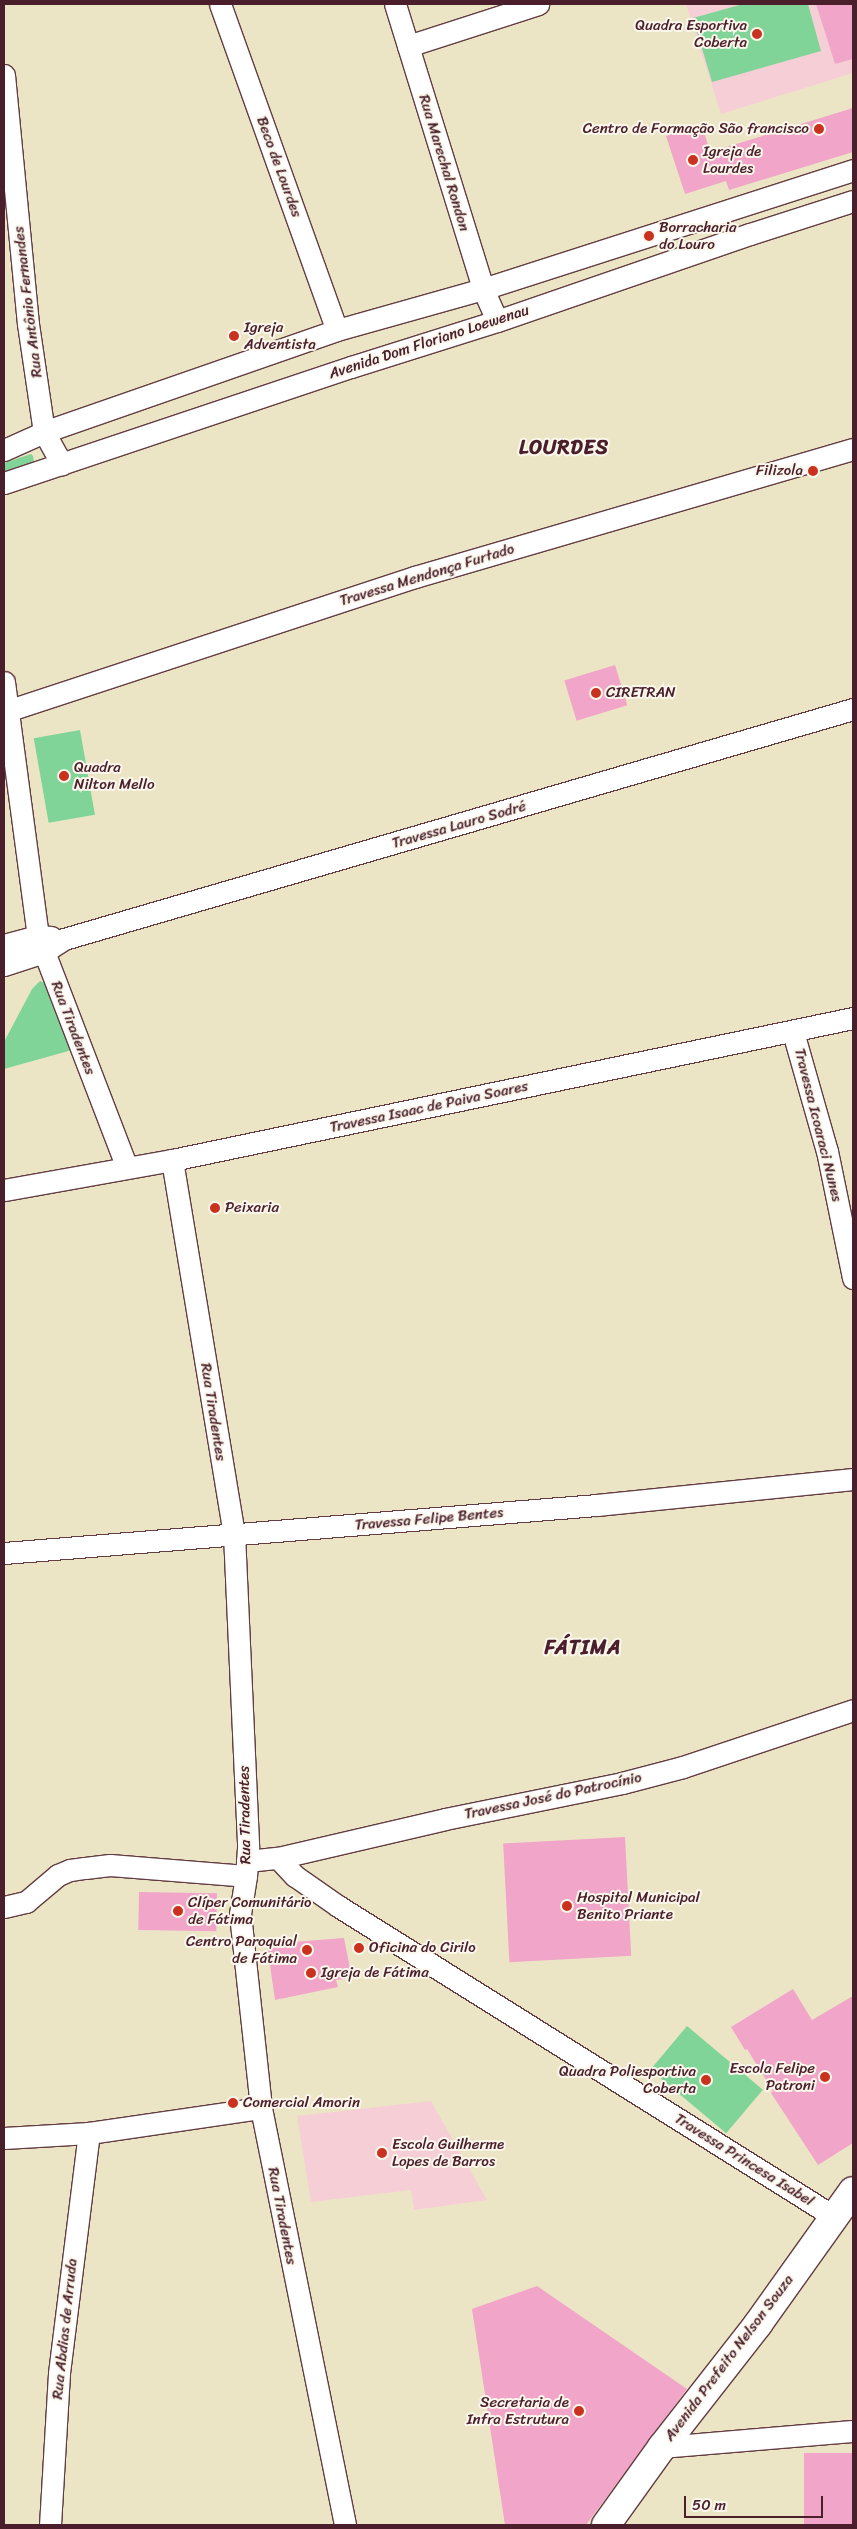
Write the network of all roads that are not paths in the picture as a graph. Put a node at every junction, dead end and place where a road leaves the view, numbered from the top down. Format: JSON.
{"nodes":[{"id":1,"x":220,"y":4,"type":"edge"},
{"id":2,"x":395,"y":4,"type":"edge"},
{"id":3,"x":538,"y":4,"type":"edge"},
{"id":4,"x":408,"y":46,"type":"junction"},
{"id":5,"x":4,"y":75,"type":"edge"},
{"id":6,"x":853,"y":170,"type":"edge"},
{"id":7,"x":853,"y":201,"type":"edge"},
{"id":8,"x":483,"y":289,"type":"junction"},
{"id":9,"x":497,"y":321,"type":"junction"},
{"id":10,"x":337,"y":330,"type":"junction"},
{"id":11,"x":44,"y":432,"type":"junction"},
{"id":12,"x":853,"y":449,"type":"edge"},
{"id":13,"x":4,"y":450,"type":"edge"},
{"id":14,"x":62,"y":464,"type":"junction"},
{"id":15,"x":4,"y":484,"type":"edge"},
{"id":16,"x":4,"y":682,"type":"edge"},
{"id":17,"x":853,"y":709,"type":"edge"},
{"id":18,"x":6,"y":712,"type":"edge"},
{"id":19,"x":4,"y":946,"type":"edge"},
{"id":20,"x":37,"y":948,"type":"junction"},
{"id":21,"x":4,"y":965,"type":"edge"},
{"id":22,"x":853,"y":1018,"type":"edge"},
{"id":23,"x":793,"y":1032,"type":"junction"},
{"id":24,"x":172,"y":1160,"type":"junction"},
{"id":25,"x":126,"y":1168,"type":"junction"},
{"id":26,"x":4,"y":1190,"type":"edge"},
{"id":27,"x":853,"y":1278,"type":"edge"},
{"id":28,"x":853,"y":1479,"type":"edge"},
{"id":29,"x":234,"y":1534,"type":"junction"},
{"id":30,"x":4,"y":1554,"type":"edge"},
{"id":31,"x":853,"y":1710,"type":"edge"},
{"id":32,"x":278,"y":1858,"type":"junction"},
{"id":33,"x":247,"y":1869,"type":"junction"},
{"id":34,"x":4,"y":1907,"type":"edge"},
{"id":35,"x":260,"y":2108,"type":"junction"},
{"id":36,"x":89,"y":2133,"type":"junction"},
{"id":37,"x":4,"y":2138,"type":"edge"},
{"id":38,"x":853,"y":2191,"type":"edge"},
{"id":39,"x":833,"y":2216,"type":"junction"},
{"id":40,"x":853,"y":2431,"type":"edge"},
{"id":41,"x":662,"y":2447,"type":"junction"},
{"id":42,"x":50,"y":2525,"type":"edge"},
{"id":43,"x":345,"y":2525,"type":"edge"},
{"id":44,"x":606,"y":2525,"type":"edge"}],
"edges":[{"from":1,"to":10,"type":"street","name":"Beco de Lourdes"},
{"from":2,"to":4,"type":"street","name":"Rua Marechal Rondon"},
{"from":3,"to":4,"type":"street"},
{"from":4,"to":8,"type":"street","name":"Rua Marechal Rondon"},
{"from":5,"to":11,"type":"street","name":"Rua Antônio Fernandes"},
{"from":6,"to":8,"type":"street"},
{"from":7,"to":9,"type":"street","name":"Avenida Dom Floriano Loewenau"},
{"from":8,"to":9,"type":"street","name":"Rua Marechal Rondon"},
{"from":8,"to":10,"type":"street"},
{"from":9,"to":14,"type":"street","name":"Avenida Dom Floriano Loewenau"},
{"from":10,"to":11,"type":"street"},
{"from":11,"to":13,"type":"street"},
{"from":11,"to":14,"type":"street","name":"Rua Antônio Fernandes"},
{"from":12,"to":18,"type":"street","name":"Travessa Mendonça Furtado"},
{"from":14,"to":15,"type":"street","name":"Avenida Dom Floriano Loewenau"},
{"from":16,"to":18,"type":"street"},
{"from":17,"to":20,"type":"street","name":"Travessa Lauro Sodré"},
{"from":18,"to":20,"type":"street"},
{"from":19,"to":20,"type":"street","name":"Travessa Lauro Sodré"},
{"from":20,"to":21,"type":"street","name":"Travessa Lauro Sodré"},
{"from":20,"to":25,"type":"street","name":"Rua Tiradentes"},
{"from":22,"to":23,"type":"street","name":"Travessa Isaac de Paiva Soares"},
{"from":23,"to":24,"type":"street","name":"Travessa Isaac de Paiva Soares"},
{"from":23,"to":27,"type":"street","name":"Travessa Icoaraci Nunes"},
{"from":24,"to":25,"type":"street","name":"Travessa Isaac de Paiva Soares"},
{"from":24,"to":29,"type":"street","name":"Rua Tiradentes"},
{"from":25,"to":26,"type":"street","name":"Travessa Isaac de Paiva Soares"},
{"from":28,"to":29,"type":"street","name":"Travessa Felipe Bentes"},
{"from":29,"to":30,"type":"street","name":"Travessa Felipe Bentes"},
{"from":29,"to":33,"type":"street","name":"Rua Tiradentes"},
{"from":31,"to":32,"type":"street","name":"Travessa José do Patrocínio"},
{"from":32,"to":33,"type":"street","name":"Travessa José do Patrocínio"},
{"from":32,"to":39,"type":"street","name":"Travessa Princesa Isabel"},
{"from":33,"to":34,"type":"street","name":"Travessa José do Patrocínio"},
{"from":33,"to":35,"type":"street","name":"Rua Tiradentes"},
{"from":35,"to":36,"type":"street"},
{"from":35,"to":43,"type":"street","name":"Rua Tiradentes"},
{"from":36,"to":37,"type":"street"},
{"from":36,"to":42,"type":"street","name":"Rua Abdias de Arruda"},
{"from":38,"to":39,"type":"main road","name":"Avenida Prefeito Nelson Souza"},
{"from":39,"to":41,"type":"main road","name":"Avenida Prefeito Nelson Souza"},
{"from":40,"to":41,"type":"street"},
{"from":41,"to":44,"type":"main road","name":"Avenida Prefeito Nelson Souza"}]}
